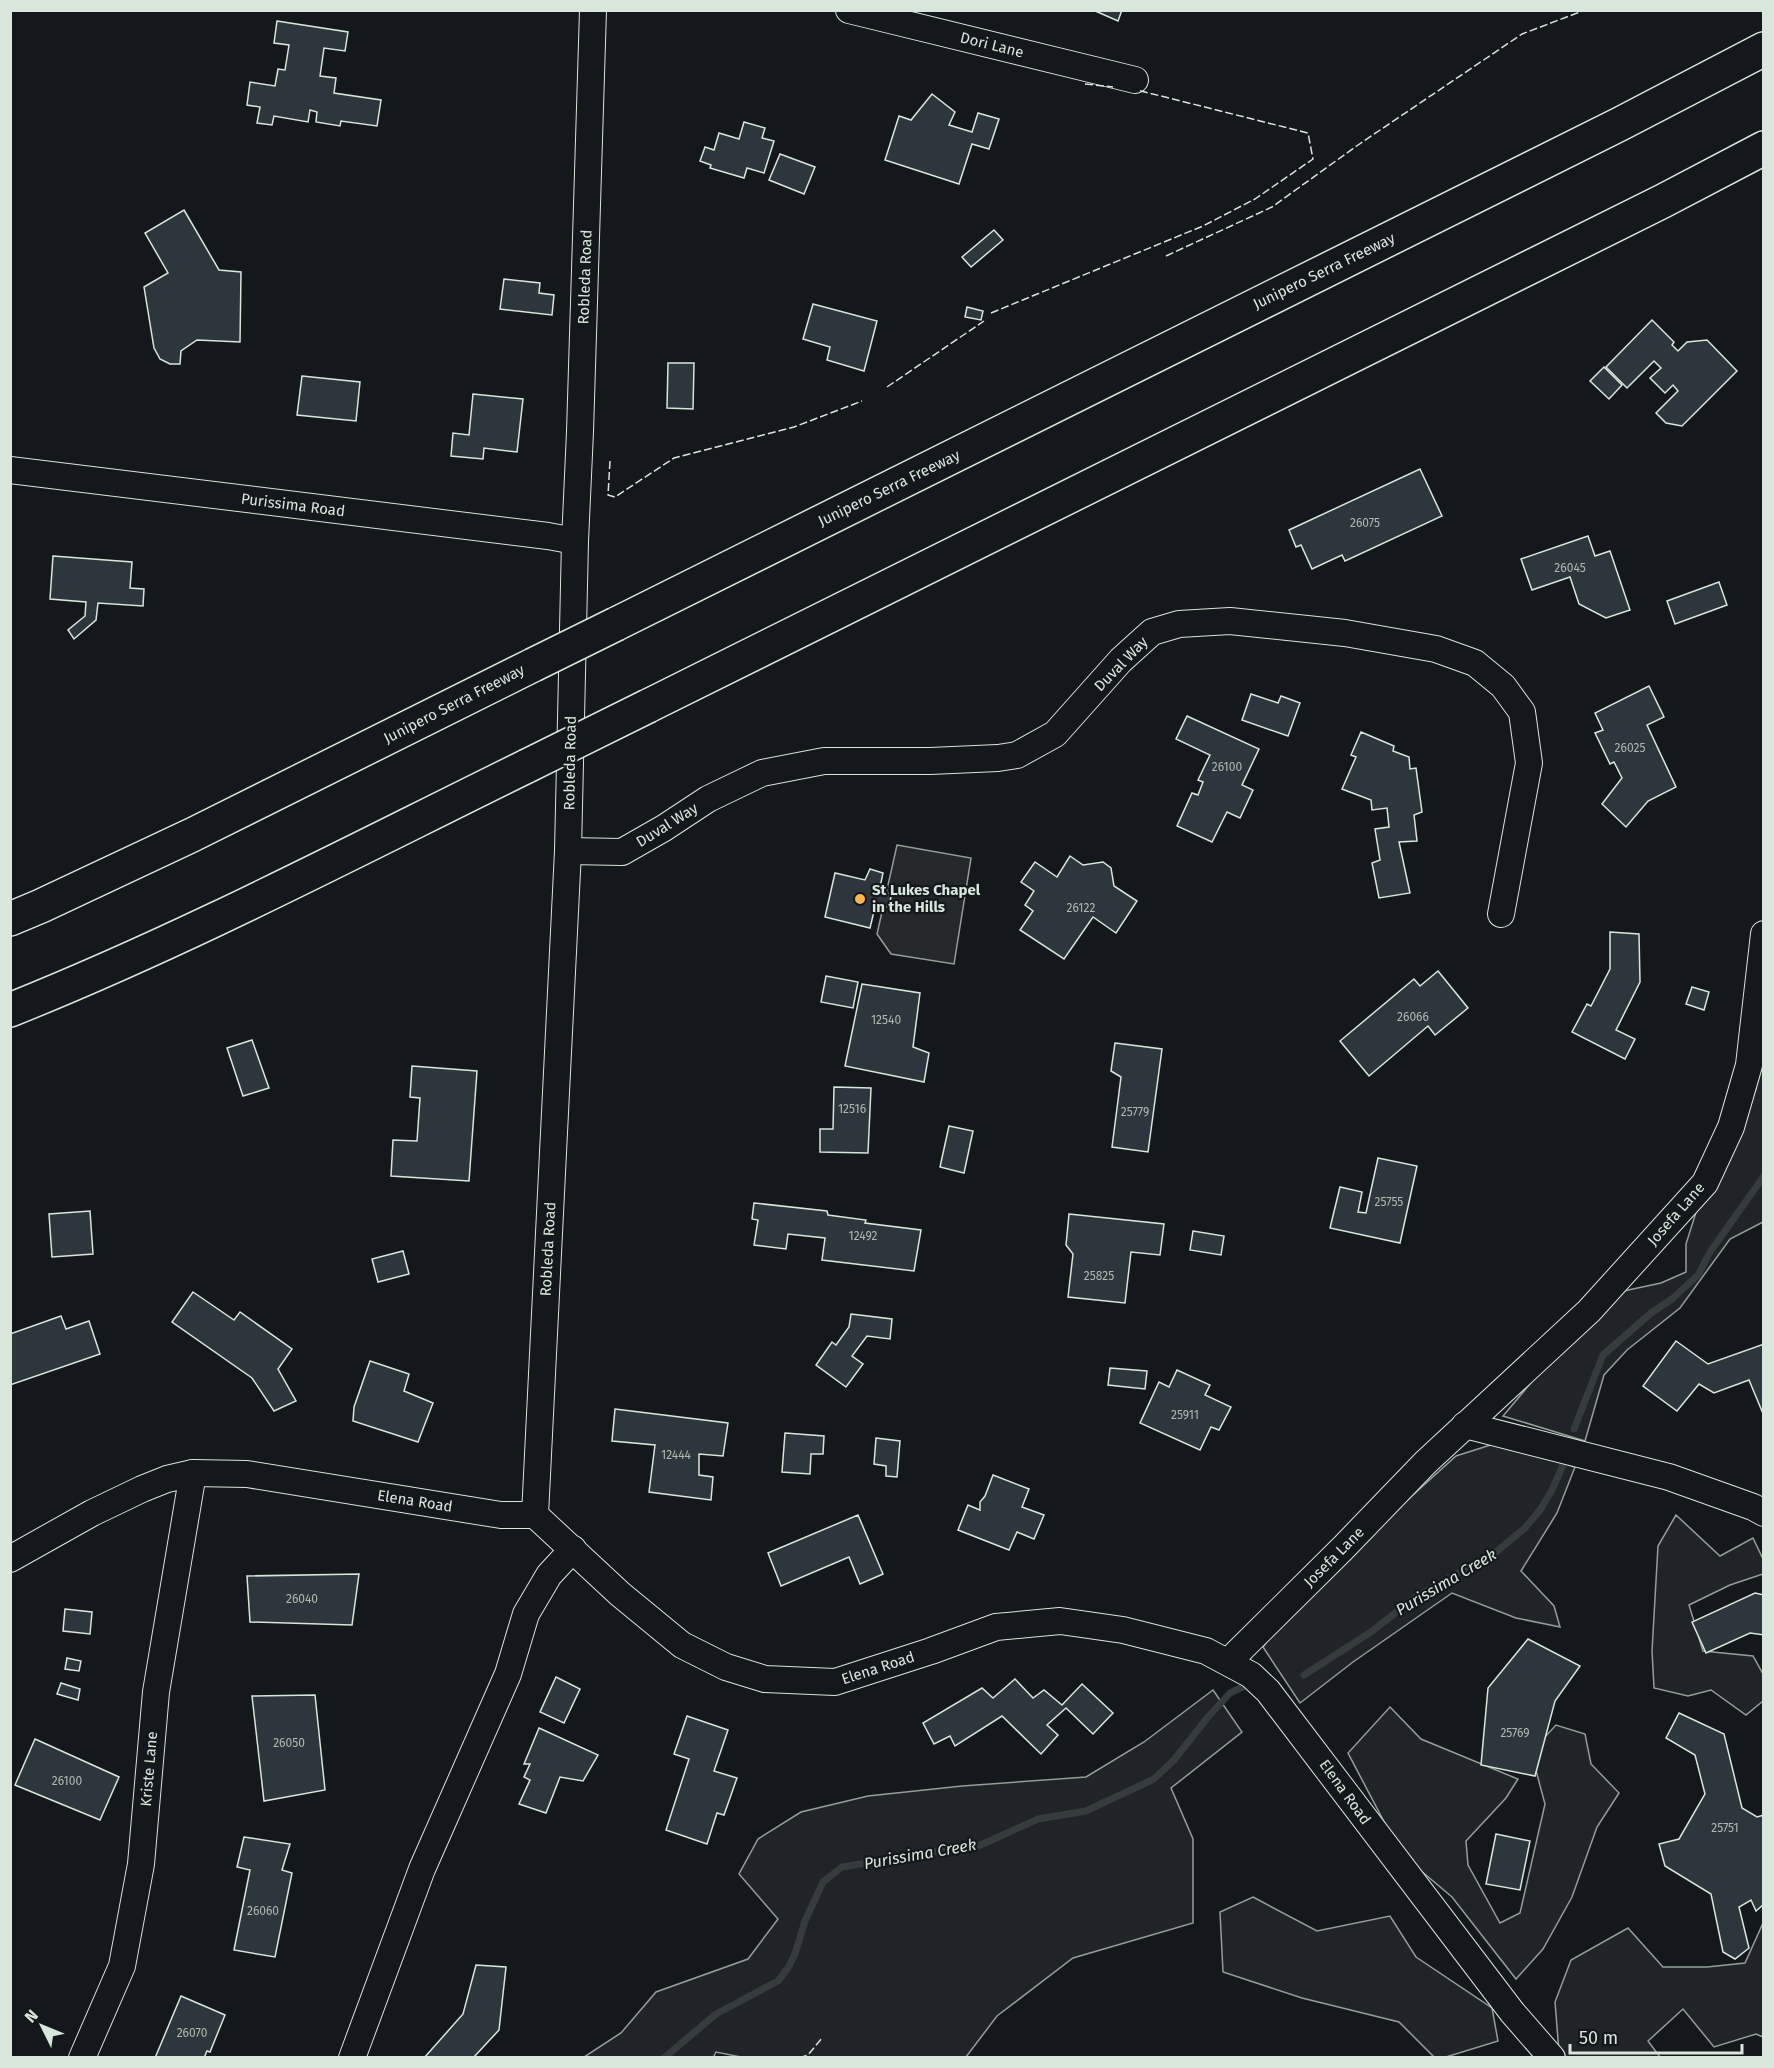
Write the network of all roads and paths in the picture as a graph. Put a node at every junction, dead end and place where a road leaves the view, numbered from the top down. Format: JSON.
{"nodes":[{"id":1,"x":593,"y":10,"type":"edge"},
{"id":2,"x":849,"y":10,"type":"edge"},
{"id":3,"x":1764,"y":49,"type":"edge"},
{"id":4,"x":1135,"y":80,"type":"dead end"},
{"id":5,"x":1764,"y":148,"type":"edge"},
{"id":6,"x":10,"y":470,"type":"edge"},
{"id":7,"x":575,"y":541,"type":"junction"},
{"id":8,"x":568,"y":851,"type":"junction"},
{"id":9,"x":1502,"y":914,"type":"dead end"},
{"id":10,"x":10,"y":918,"type":"edge"},
{"id":11,"x":1764,"y":934,"type":"edge"},
{"id":12,"x":10,"y":1010,"type":"edge"},
{"id":13,"x":1465,"y":1425,"type":"junction"},
{"id":14,"x":193,"y":1473,"type":"junction"},
{"id":15,"x":1764,"y":1513,"type":"edge"},
{"id":16,"x":535,"y":1515,"type":"junction"},
{"id":17,"x":573,"y":1549,"type":"junction"},
{"id":18,"x":10,"y":1558,"type":"edge"},
{"id":19,"x":1228,"y":1662,"type":"junction"},
{"id":20,"x":82,"y":2058,"type":"edge"},
{"id":21,"x":351,"y":2058,"type":"edge"},
{"id":22,"x":1552,"y":2058,"type":"edge"}],
"edges":[{"from":1,"to":7,"type":"street","name":"Robleda Road"},
{"from":2,"to":4,"type":"street","name":"Dori Lane"},
{"from":3,"to":10,"type":"highway","name":"Junipero Serra Freeway","bridge":true},
{"from":5,"to":12,"type":"highway","bridge":true},
{"from":6,"to":7,"type":"street","name":"Purissima Road"},
{"from":7,"to":8,"type":"street","name":"Robleda Road"},
{"from":8,"to":9,"type":"street","name":"Duval Way"},
{"from":8,"to":16,"type":"street","name":"Robleda Road"},
{"from":11,"to":13,"type":"street","name":"Josefa Lane"},
{"from":13,"to":15,"type":"street"},
{"from":13,"to":19,"type":"street","name":"Josefa Lane"},
{"from":14,"to":16,"type":"street","name":"Elena Road"},
{"from":14,"to":18,"type":"street","name":"Elena Road"},
{"from":14,"to":20,"type":"street","name":"Kriste Lane"},
{"from":16,"to":17,"type":"street","name":"Elena Road"},
{"from":17,"to":19,"type":"street","name":"Elena Road"},
{"from":17,"to":21,"type":"street"},
{"from":19,"to":22,"type":"street","name":"Elena Road"}]}
